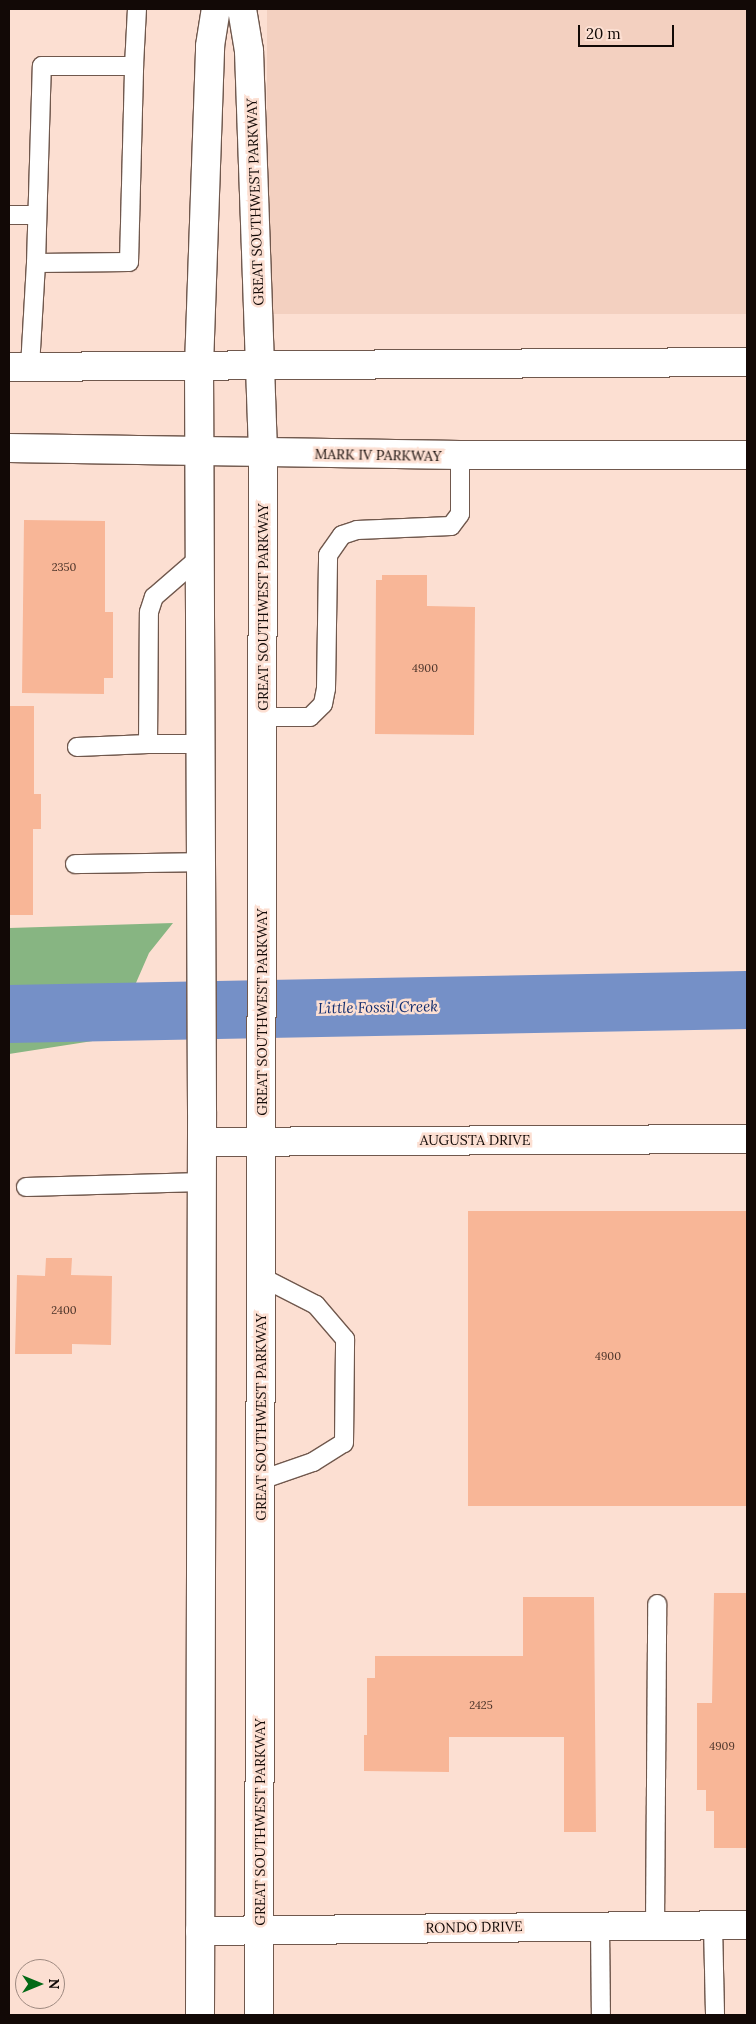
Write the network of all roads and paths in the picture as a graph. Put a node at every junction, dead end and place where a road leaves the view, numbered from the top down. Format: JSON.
{"nodes":[{"id":1,"x":137,"y":9,"type":"edge"},
{"id":2,"x":216,"y":9,"type":"edge"},
{"id":3,"x":242,"y":9,"type":"edge"},
{"id":4,"x":134,"y":66,"type":"junction"},
{"id":5,"x":9,"y":215,"type":"edge"},
{"id":6,"x":37,"y":215,"type":"junction"},
{"id":7,"x":36,"y":263,"type":"junction"},
{"id":8,"x":747,"y":362,"type":"edge"},
{"id":9,"x":199,"y":366,"type":"junction"},
{"id":10,"x":261,"y":366,"type":"junction"},
{"id":11,"x":20,"y":367,"type":"edge"},
{"id":12,"x":9,"y":448,"type":"edge"},
{"id":13,"x":199,"y":451,"type":"junction"},
{"id":14,"x":263,"y":453,"type":"junction"},
{"id":15,"x":747,"y":455,"type":"edge"},
{"id":16,"x":460,"y":456,"type":"junction"},
{"id":17,"x":200,"y":557,"type":"junction"},
{"id":18,"x":263,"y":717,"type":"junction"},
{"id":19,"x":148,"y":744,"type":"junction"},
{"id":20,"x":200,"y":744,"type":"junction"},
{"id":21,"x":77,"y":747,"type":"dead end"},
{"id":22,"x":201,"y":862,"type":"junction"},
{"id":23,"x":75,"y":864,"type":"dead end"},
{"id":24,"x":747,"y":1139,"type":"edge"},
{"id":25,"x":262,"y":1141,"type":"junction"},
{"id":26,"x":202,"y":1142,"type":"junction"},
{"id":27,"x":202,"y":1182,"type":"junction"},
{"id":28,"x":26,"y":1187,"type":"dead end"},
{"id":29,"x":261,"y":1277,"type":"junction"},
{"id":30,"x":261,"y":1480,"type":"junction"},
{"id":31,"x":657,"y":1604,"type":"dead end"},
{"id":32,"x":713,"y":1925,"type":"junction"},
{"id":33,"x":747,"y":1925,"type":"edge"},
{"id":34,"x":600,"y":1926,"type":"junction"},
{"id":35,"x":655,"y":1926,"type":"junction"},
{"id":36,"x":260,"y":1930,"type":"junction"},
{"id":37,"x":200,"y":1931,"type":"junction"},
{"id":38,"x":200,"y":2015,"type":"edge"},
{"id":39,"x":259,"y":2015,"type":"edge"},
{"id":40,"x":601,"y":2015,"type":"edge"},
{"id":41,"x":715,"y":2015,"type":"edge"}],
"edges":[{"from":1,"to":4,"type":"lane"},
{"from":2,"to":9,"type":"street"},
{"from":3,"to":10,"type":"street","name":"GREAT SOUTHWEST PARKWAY"},
{"from":4,"to":6,"type":"lane"},
{"from":4,"to":7,"type":"lane"},
{"from":5,"to":6,"type":"lane"},
{"from":6,"to":7,"type":"lane"},
{"from":7,"to":11,"type":"lane"},
{"from":8,"to":10,"type":"street"},
{"from":9,"to":10,"type":"street"},
{"from":9,"to":11,"type":"street"},
{"from":9,"to":13,"type":"street"},
{"from":10,"to":14,"type":"street","name":"GREAT SOUTHWEST PARKWAY"},
{"from":12,"to":13,"type":"street","name":"MARK IV PARKWAY"},
{"from":13,"to":14,"type":"street","name":"MARK IV PARKWAY"},
{"from":13,"to":17,"type":"street"},
{"from":14,"to":16,"type":"street","name":"MARK IV PARKWAY"},
{"from":14,"to":18,"type":"street","name":"GREAT SOUTHWEST PARKWAY"},
{"from":15,"to":16,"type":"street","name":"MARK IV PARKWAY"},
{"from":16,"to":18,"type":"lane"},
{"from":17,"to":19,"type":"lane"},
{"from":17,"to":20,"type":"street"},
{"from":18,"to":25,"type":"street","name":"GREAT SOUTHWEST PARKWAY"},
{"from":19,"to":20,"type":"lane"},
{"from":19,"to":21,"type":"lane"},
{"from":20,"to":22,"type":"street"},
{"from":22,"to":23,"type":"lane"},
{"from":22,"to":26,"type":"street"},
{"from":24,"to":25,"type":"street","name":"AUGUSTA DRIVE"},
{"from":25,"to":26,"type":"street","name":"AUGUSTA DRIVE"},
{"from":25,"to":29,"type":"street","name":"GREAT SOUTHWEST PARKWAY"},
{"from":26,"to":27,"type":"street"},
{"from":27,"to":28,"type":"lane"},
{"from":27,"to":37,"type":"street"},
{"from":29,"to":30,"type":"street","name":"GREAT SOUTHWEST PARKWAY"},
{"from":29,"to":30,"type":"lane"},
{"from":30,"to":36,"type":"street","name":"GREAT SOUTHWEST PARKWAY"},
{"from":31,"to":35,"type":"lane"},
{"from":32,"to":33,"type":"street","name":"RONDO DRIVE"},
{"from":32,"to":35,"type":"street","name":"RONDO DRIVE"},
{"from":32,"to":41,"type":"lane"},
{"from":34,"to":35,"type":"street","name":"RONDO DRIVE"},
{"from":34,"to":36,"type":"street","name":"RONDO DRIVE"},
{"from":34,"to":40,"type":"lane"},
{"from":36,"to":37,"type":"street","name":"RONDO DRIVE"},
{"from":36,"to":39,"type":"street","name":"GREAT SOUTHWEST PARKWAY"},
{"from":37,"to":38,"type":"street"}]}
